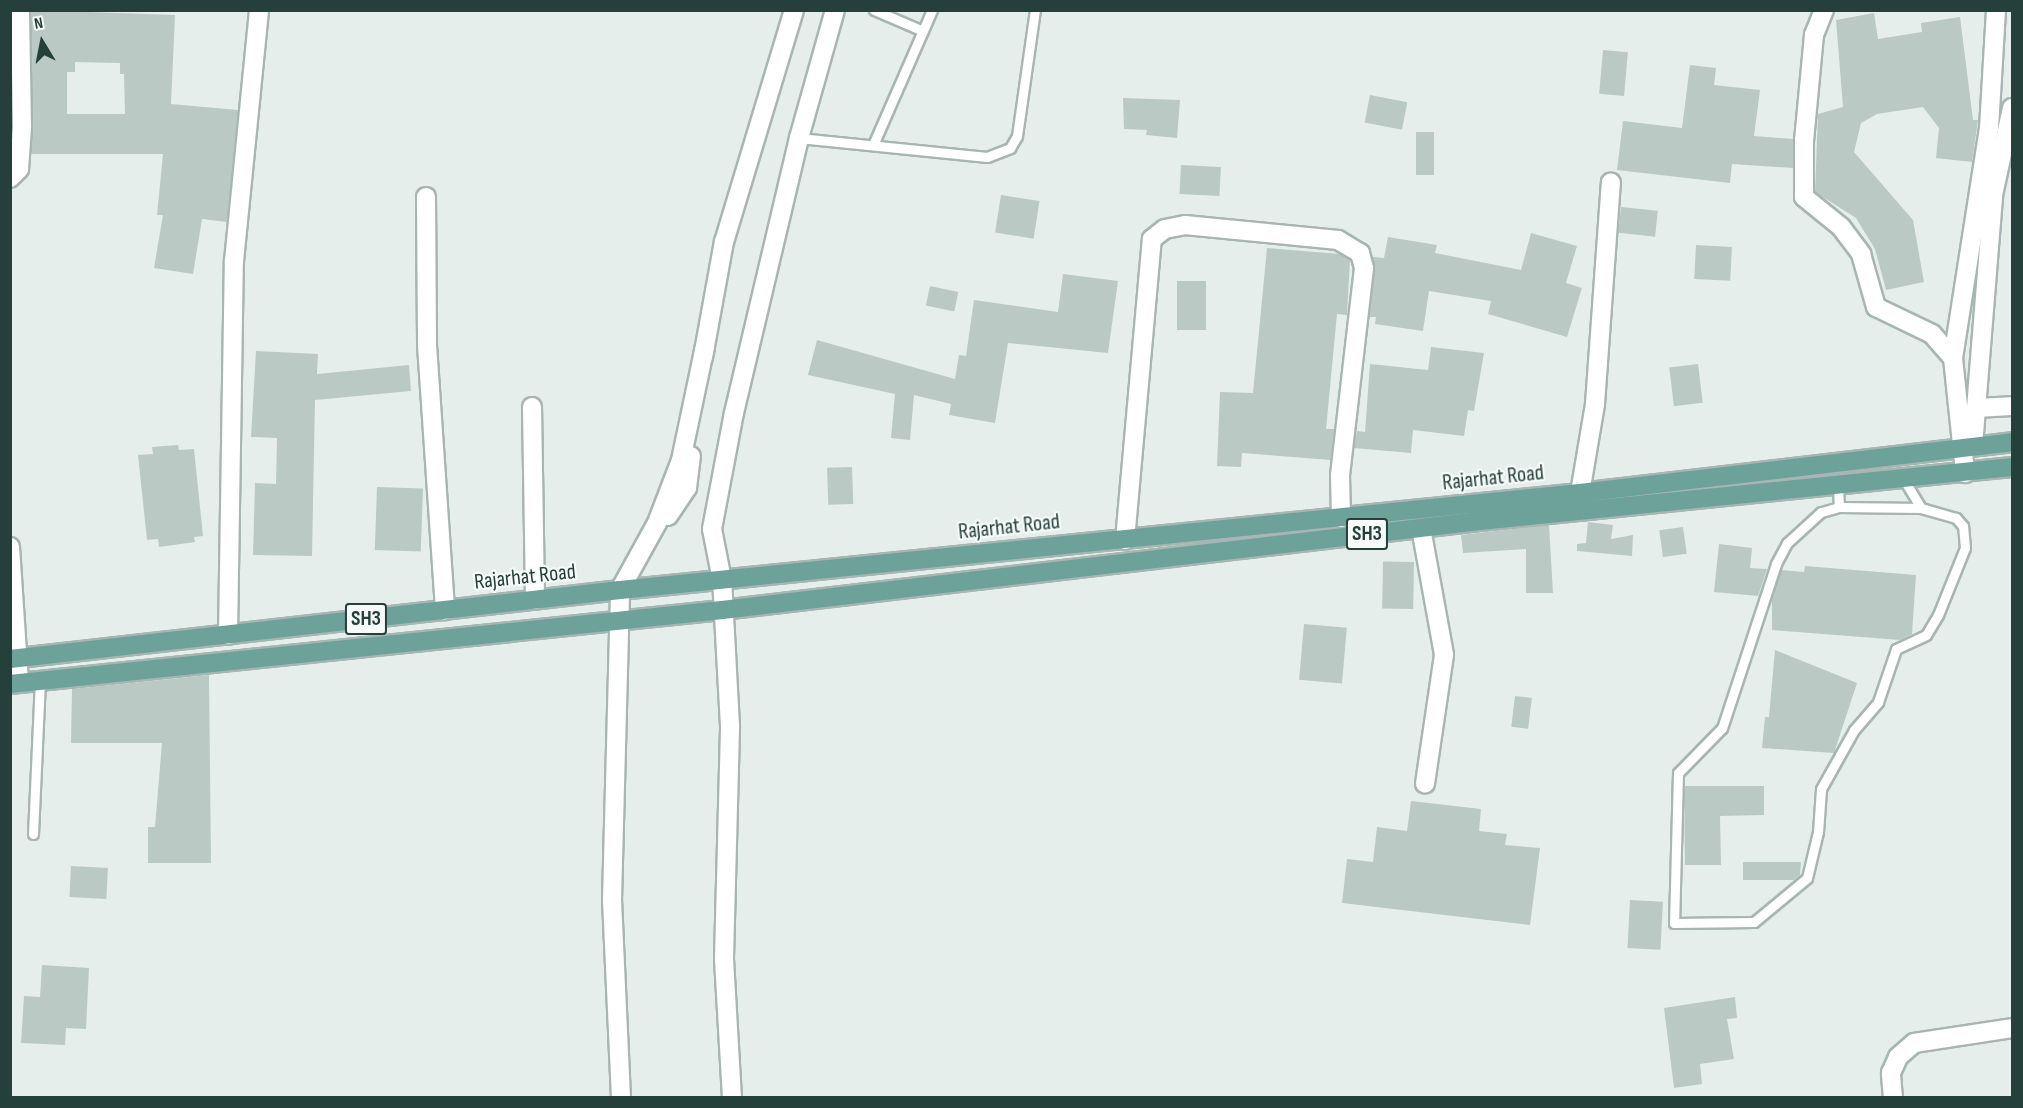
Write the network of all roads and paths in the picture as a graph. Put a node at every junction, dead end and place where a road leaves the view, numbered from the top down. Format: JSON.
{"nodes":[{"id":1,"x":20,"y":10,"type":"edge"},
{"id":2,"x":794,"y":10,"type":"edge"},
{"id":3,"x":835,"y":10,"type":"edge"},
{"id":4,"x":874,"y":10,"type":"edge"},
{"id":5,"x":932,"y":10,"type":"edge"},
{"id":6,"x":1035,"y":10,"type":"edge"},
{"id":7,"x":1824,"y":10,"type":"edge"},
{"id":8,"x":1996,"y":10,"type":"edge"},
{"id":9,"x":259,"y":11,"type":"edge"},
{"id":10,"x":923,"y":32,"type":"junction"},
{"id":11,"x":2013,"y":108,"type":"edge"},
{"id":12,"x":799,"y":138,"type":"junction"},
{"id":13,"x":873,"y":145,"type":"junction"},
{"id":14,"x":10,"y":177,"type":"edge"},
{"id":15,"x":1611,"y":183,"type":"dead end"},
{"id":16,"x":426,"y":197,"type":"dead end"},
{"id":17,"x":1953,"y":358,"type":"junction"},
{"id":18,"x":2013,"y":406,"type":"edge"},
{"id":19,"x":532,"y":407,"type":"dead end"},
{"id":20,"x":1976,"y":408,"type":"junction"},
{"id":21,"x":2013,"y":442,"type":"edge"},
{"id":22,"x":1968,"y":447,"type":"junction"},
{"id":23,"x":2013,"y":467,"type":"edge"},
{"id":24,"x":1965,"y":473,"type":"junction"},
{"id":25,"x":1904,"y":480,"type":"junction"},
{"id":26,"x":1838,"y":483,"type":"junction"},
{"id":27,"x":1580,"y":493,"type":"junction"},
{"id":28,"x":1839,"y":507,"type":"junction"},
{"id":29,"x":1921,"y":508,"type":"junction"},
{"id":30,"x":1341,"y":518,"type":"junction"},
{"id":31,"x":1421,"y":528,"type":"junction"},
{"id":32,"x":1125,"y":540,"type":"junction"},
{"id":33,"x":10,"y":547,"type":"edge"},
{"id":34,"x":722,"y":580,"type":"junction"},
{"id":35,"x":620,"y":590,"type":"junction"},
{"id":36,"x":535,"y":600,"type":"junction"},
{"id":37,"x":445,"y":610,"type":"junction"},
{"id":38,"x":722,"y":610,"type":"junction"},
{"id":39,"x":618,"y":620,"type":"junction"},
{"id":40,"x":228,"y":634,"type":"junction"},
{"id":41,"x":15,"y":659,"type":"edge"},
{"id":42,"x":40,"y":681,"type":"junction"},
{"id":43,"x":15,"y":683,"type":"edge"},
{"id":44,"x":1425,"y":784,"type":"dead end"},
{"id":45,"x":33,"y":834,"type":"dead end"},
{"id":46,"x":2013,"y":1028,"type":"edge"},
{"id":47,"x":621,"y":1098,"type":"edge"},
{"id":48,"x":732,"y":1098,"type":"edge"},
{"id":49,"x":1893,"y":1098,"type":"edge"}],
"edges":[{"from":1,"to":14,"type":"street"},
{"from":2,"to":35,"type":"street"},
{"from":3,"to":12,"type":"street"},
{"from":4,"to":10,"type":"lane"},
{"from":5,"to":10,"type":"lane"},
{"from":6,"to":13,"type":"lane"},
{"from":7,"to":17,"type":"street"},
{"from":8,"to":17,"type":"street"},
{"from":9,"to":40,"type":"street"},
{"from":10,"to":13,"type":"lane"},
{"from":11,"to":20,"type":"street"},
{"from":12,"to":13,"type":"lane"},
{"from":12,"to":34,"type":"street"},
{"from":15,"to":27,"type":"street"},
{"from":16,"to":37,"type":"street"},
{"from":17,"to":22,"type":"street"},
{"from":18,"to":20,"type":"street"},
{"from":19,"to":36,"type":"street"},
{"from":20,"to":22,"type":"street"},
{"from":21,"to":22,"type":"main road","name":"Rajarhat Road","number":"SH3"},
{"from":22,"to":24,"type":"street"},
{"from":22,"to":27,"type":"main road","name":"Rajarhat Road","number":"SH3"},
{"from":23,"to":24,"type":"main road","name":"Rajarhat Road","number":"SH3"},
{"from":24,"to":25,"type":"main road","name":"Rajarhat Road","number":"SH3"},
{"from":25,"to":26,"type":"main road","name":"Rajarhat Road","number":"SH3"},
{"from":25,"to":29,"type":"lane"},
{"from":26,"to":28,"type":"lane"},
{"from":26,"to":31,"type":"main road","name":"Rajarhat Road","number":"SH3"},
{"from":27,"to":30,"type":"main road","name":"Rajarhat Road","number":"SH3"},
{"from":28,"to":29,"type":"lane"},
{"from":28,"to":29,"type":"lane"},
{"from":30,"to":32,"type":"main road","name":"Rajarhat Road","number":"SH3"},
{"from":30,"to":32,"type":"street"},
{"from":31,"to":38,"type":"main road","name":"Rajarhat Road","number":"SH3"},
{"from":31,"to":44,"type":"street"},
{"from":32,"to":34,"type":"main road","name":"Rajarhat Road","number":"SH3"},
{"from":33,"to":41,"type":"street"},
{"from":34,"to":35,"type":"main road","name":"Rajarhat Road","number":"SH3"},
{"from":34,"to":38,"type":"street"},
{"from":35,"to":36,"type":"main road","name":"Rajarhat Road","number":"SH3"},
{"from":35,"to":39,"type":"street"},
{"from":36,"to":37,"type":"main road","name":"Rajarhat Road","number":"SH3"},
{"from":37,"to":40,"type":"main road","name":"Rajarhat Road","number":"SH3"},
{"from":38,"to":39,"type":"main road","name":"Rajarhat Road","number":"SH3"},
{"from":38,"to":48,"type":"street"},
{"from":39,"to":42,"type":"main road","name":"Rajarhat Road","number":"SH3"},
{"from":39,"to":47,"type":"street"},
{"from":40,"to":41,"type":"main road","name":"Rajarhat Road","number":"SH3"},
{"from":41,"to":43,"type":"street"},
{"from":42,"to":43,"type":"main road","name":"Rajarhat Road","number":"SH3"},
{"from":42,"to":45,"type":"lane"},
{"from":46,"to":49,"type":"street"}]}
